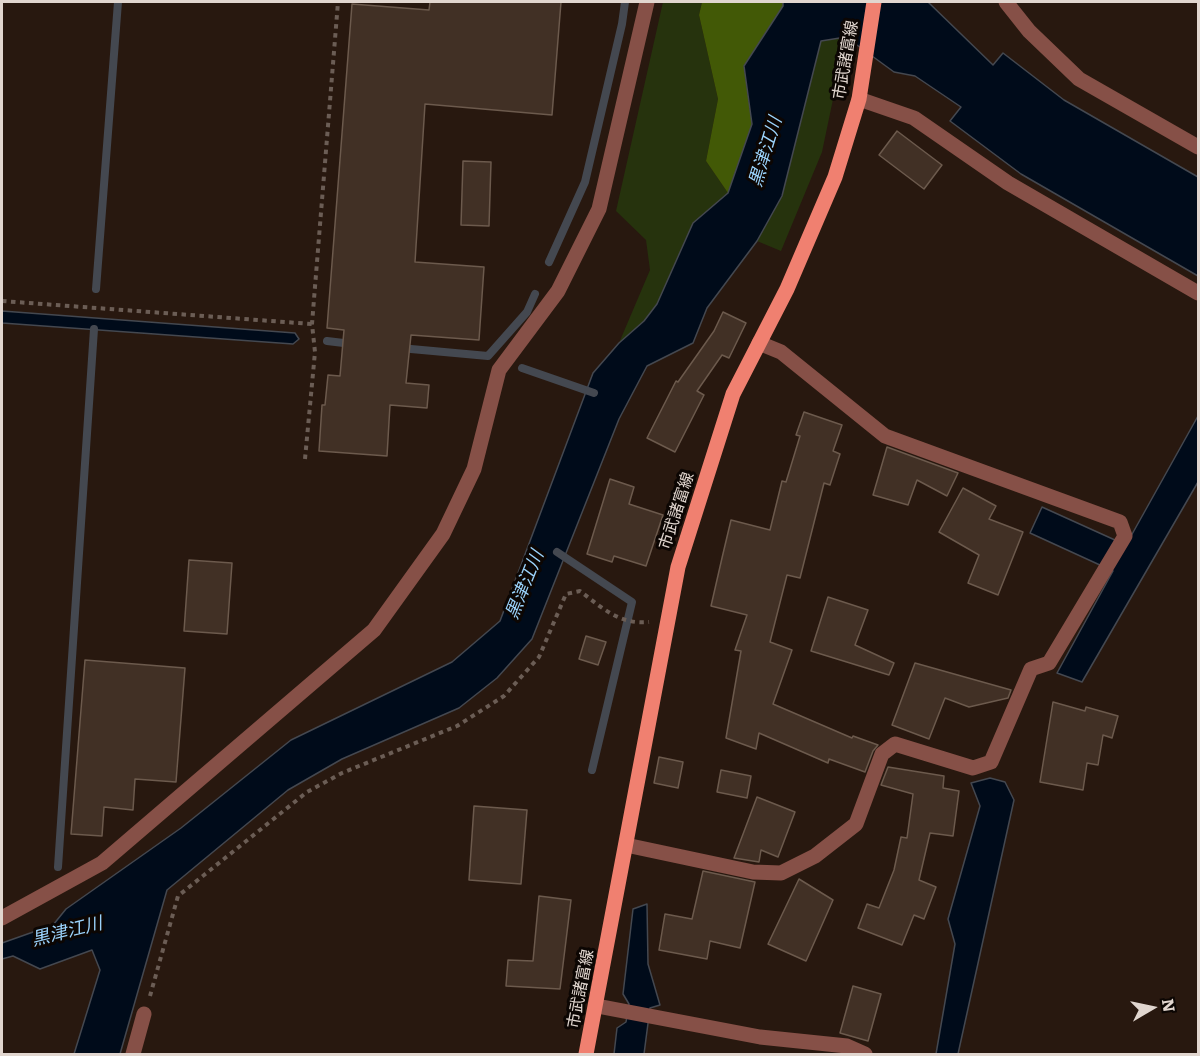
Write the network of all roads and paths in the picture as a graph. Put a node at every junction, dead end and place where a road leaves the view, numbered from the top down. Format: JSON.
{"nodes":[{"id":1,"x":338,"y":2,"type":"edge"},
{"id":2,"x":646,"y":2,"type":"edge"},
{"id":3,"x":874,"y":2,"type":"edge"},
{"id":4,"x":1006,"y":2,"type":"edge"},
{"id":5,"x":859,"y":99,"type":"junction"},
{"id":6,"x":1198,"y":147,"type":"edge"},
{"id":7,"x":1198,"y":293,"type":"edge"},
{"id":8,"x":2,"y":301,"type":"edge"},
{"id":9,"x":312,"y":324,"type":"junction"},
{"id":10,"x":759,"y":343,"type":"junction"},
{"id":11,"x":305,"y":459,"type":"dead end"},
{"id":12,"x":634,"y":624,"type":"dead end"},
{"id":13,"x":626,"y":845,"type":"junction"},
{"id":14,"x":2,"y":918,"type":"edge"},
{"id":15,"x":597,"y":1006,"type":"junction"},
{"id":16,"x":144,"y":1014,"type":"joint"},
{"id":17,"x":133,"y":1054,"type":"edge"},
{"id":18,"x":586,"y":1054,"type":"edge"},
{"id":19,"x":865,"y":1054,"type":"edge"}],
"edges":[{"from":1,"to":9,"type":"path"},
{"from":2,"to":14,"type":"street"},
{"from":3,"to":5,"type":"main road","name":"市武諸富線"},
{"from":4,"to":6,"type":"street"},
{"from":5,"to":7,"type":"street"},
{"from":5,"to":10,"type":"main road","name":"市武諸富線"},
{"from":8,"to":9,"type":"path"},
{"from":9,"to":11,"type":"path"},
{"from":10,"to":13,"type":"main road","name":"市武諸富線"},
{"from":10,"to":13,"type":"street"},
{"from":12,"to":16,"type":"path"},
{"from":13,"to":15,"type":"main road","name":"市武諸富線"},
{"from":15,"to":18,"type":"main road","name":"市武諸富線"},
{"from":15,"to":19,"type":"street"},
{"from":16,"to":17,"type":"street"}]}
